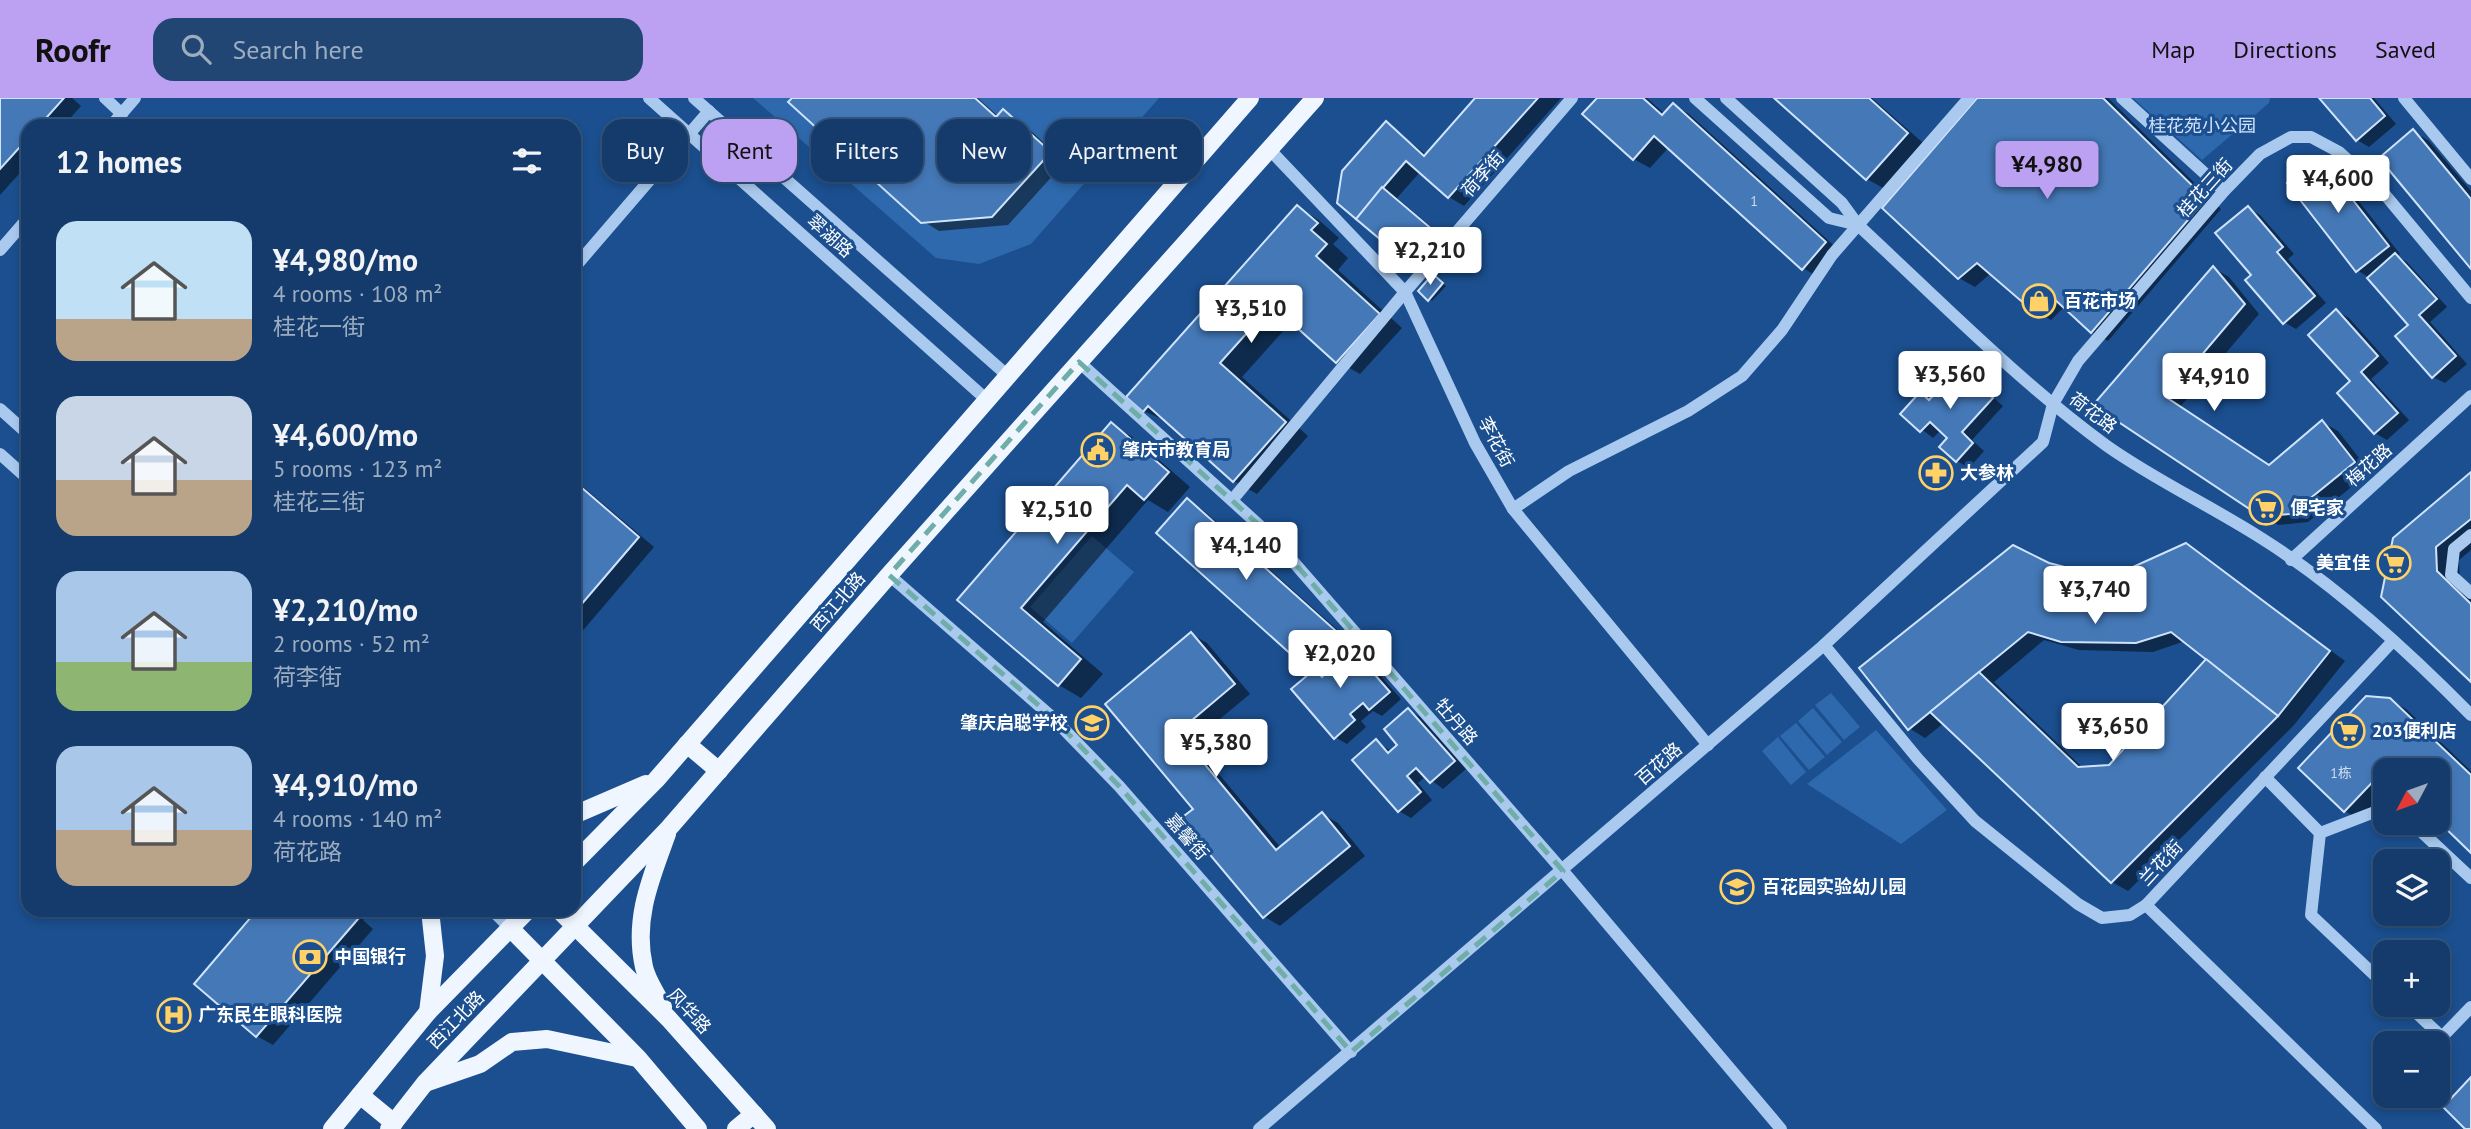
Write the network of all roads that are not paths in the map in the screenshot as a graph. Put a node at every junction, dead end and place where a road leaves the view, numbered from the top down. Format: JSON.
{"nodes":[{"id":1,"x":105,"y":98,"type":"edge"},
{"id":2,"x":135,"y":98,"type":"edge"},
{"id":3,"x":649,"y":98,"type":"edge"},
{"id":4,"x":694,"y":98,"type":"edge"},
{"id":5,"x":1250,"y":98,"type":"edge"},
{"id":6,"x":1315,"y":98,"type":"edge"},
{"id":7,"x":1572,"y":98,"type":"edge"},
{"id":8,"x":1695,"y":98,"type":"edge"},
{"id":9,"x":1726,"y":98,"type":"edge"},
{"id":10,"x":1969,"y":98,"type":"edge"},
{"id":11,"x":2122,"y":98,"type":"edge"},
{"id":12,"x":2403,"y":98,"type":"edge"},
{"id":13,"x":709,"y":111,"type":"junction"},
{"id":14,"x":122,"y":114,"type":"junction"},
{"id":15,"x":117,"y":119,"type":"edge"},
{"id":16,"x":690,"y":134,"type":"junction"},
{"id":17,"x":1269,"y":149,"type":"junction"},
{"id":18,"x":2471,"y":179,"type":"edge"},
{"id":19,"x":2224,"y":191,"type":"junction"},
{"id":20,"x":1858,"y":225,"type":"junction"},
{"id":21,"x":21,"y":226,"type":"edge"},
{"id":22,"x":0,"y":250,"type":"edge"},
{"id":23,"x":581,"y":260,"type":"edge"},
{"id":24,"x":1405,"y":292,"type":"junction"},
{"id":25,"x":2471,"y":298,"type":"edge"},
{"id":26,"x":1079,"y":362,"type":"junction"},
{"id":27,"x":1008,"y":376,"type":"junction"},
{"id":28,"x":2471,"y":396,"type":"edge"},
{"id":29,"x":987,"y":400,"type":"junction"},
{"id":30,"x":2053,"y":404,"type":"junction"},
{"id":31,"x":0,"y":409,"type":"edge"},
{"id":32,"x":21,"y":427,"type":"edge"},
{"id":33,"x":0,"y":454,"type":"edge"},
{"id":34,"x":21,"y":473,"type":"edge"},
{"id":35,"x":1233,"y":499,"type":"junction"},
{"id":36,"x":1513,"y":509,"type":"junction"},
{"id":37,"x":2471,"y":535,"type":"edge"},
{"id":38,"x":2291,"y":560,"type":"junction"},
{"id":39,"x":889,"y":575,"type":"junction"},
{"id":40,"x":2471,"y":593,"type":"edge"},
{"id":41,"x":2392,"y":642,"type":"junction"},
{"id":42,"x":1824,"y":645,"type":"junction"},
{"id":43,"x":2471,"y":715,"type":"edge"},
{"id":44,"x":687,"y":744,"type":"junction"},
{"id":45,"x":1708,"y":745,"type":"junction"},
{"id":46,"x":719,"y":771,"type":"junction"},
{"id":47,"x":2265,"y":777,"type":"junction"},
{"id":48,"x":656,"y":780,"type":"junction"},
{"id":49,"x":581,"y":813,"type":"edge"},
{"id":50,"x":2373,"y":813,"type":"edge"},
{"id":51,"x":669,"y":828,"type":"junction"},
{"id":52,"x":2320,"y":833,"type":"junction"},
{"id":53,"x":2425,"y":835,"type":"edge"},
{"id":54,"x":581,"y":856,"type":"edge"},
{"id":55,"x":1563,"y":871,"type":"junction"},
{"id":56,"x":2471,"y":878,"type":"edge"},
{"id":57,"x":2146,"y":905,"type":"junction"},
{"id":58,"x":431,"y":917,"type":"edge"},
{"id":59,"x":499,"y":917,"type":"edge"},
{"id":60,"x":521,"y":917,"type":"edge"},
{"id":61,"x":566,"y":917,"type":"edge"},
{"id":62,"x":576,"y":926,"type":"junction"},
{"id":63,"x":510,"y":928,"type":"junction"},
{"id":64,"x":542,"y":961,"type":"junction"},
{"id":65,"x":2373,"y":974,"type":"edge"},
{"id":66,"x":2471,"y":1007,"type":"edge"},
{"id":67,"x":428,"y":1012,"type":"junction"},
{"id":68,"x":2421,"y":1017,"type":"edge"},
{"id":69,"x":669,"y":1019,"type":"junction"},
{"id":70,"x":1351,"y":1052,"type":"junction"},
{"id":71,"x":638,"y":1058,"type":"junction"},
{"id":72,"x":425,"y":1083,"type":"junction"},
{"id":73,"x":360,"y":1095,"type":"junction"},
{"id":74,"x":754,"y":1114,"type":"junction"},
{"id":75,"x":392,"y":1126,"type":"edge"},
{"id":76,"x":332,"y":1129,"type":"edge"},
{"id":77,"x":698,"y":1129,"type":"edge"},
{"id":78,"x":736,"y":1129,"type":"edge"},
{"id":79,"x":767,"y":1129,"type":"edge"},
{"id":80,"x":1259,"y":1129,"type":"edge"},
{"id":81,"x":1781,"y":1129,"type":"edge"},
{"id":82,"x":2376,"y":1129,"type":"edge"}],
"edges":[{"from":1,"to":14,"type":"street"},
{"from":2,"to":14,"type":"street"},
{"from":3,"to":16,"type":"street","name":"翠湖路"},
{"from":4,"to":13,"type":"street","name":"翠湖路"},
{"from":5,"to":27,"type":"main road","name":"西江北路"},
{"from":6,"to":17,"type":"main road","name":"西江北路"},
{"from":7,"to":24,"type":"street","name":"荷李街"},
{"from":8,"to":20,"type":"street"},
{"from":9,"to":20,"type":"street","name":"荷花路"},
{"from":10,"to":20,"type":"street"},
{"from":11,"to":19,"type":"street"},
{"from":12,"to":18,"type":"street"},
{"from":13,"to":16,"type":"street"},
{"from":13,"to":27,"type":"street","name":"翠湖路"},
{"from":14,"to":15,"type":"street"},
{"from":16,"to":23,"type":"street"},
{"from":16,"to":29,"type":"street","name":"翠湖路"},
{"from":17,"to":24,"type":"street","name":"李花街"},
{"from":17,"to":26,"type":"main road","name":"西江北路"},
{"from":19,"to":25,"type":"street","name":"桂花三街"},
{"from":19,"to":30,"type":"street","name":"桂花三街"},
{"from":20,"to":30,"type":"street","name":"荷花路"},
{"from":20,"to":36,"type":"street"},
{"from":21,"to":22,"type":"street"},
{"from":24,"to":35,"type":"street","name":"荷李街"},
{"from":24,"to":36,"type":"street","name":"李花街"},
{"from":26,"to":35,"type":"street","name":"牡丹路"},
{"from":26,"to":39,"type":"main road","name":"西江北路"},
{"from":27,"to":29,"type":"main road","name":"西江北路"},
{"from":28,"to":38,"type":"street","name":"梅花路"},
{"from":29,"to":44,"type":"main road","name":"西江北路"},
{"from":30,"to":38,"type":"street","name":"荷花路"},
{"from":30,"to":42,"type":"street","name":"百花路"},
{"from":31,"to":32,"type":"street"},
{"from":33,"to":34,"type":"street"},
{"from":35,"to":55,"type":"street","name":"牡丹路"},
{"from":36,"to":45,"type":"street","name":"李花街"},
{"from":37,"to":40,"type":"street"},
{"from":38,"to":41,"type":"street","name":"荷花路"},
{"from":39,"to":46,"type":"main road","name":"西江北路"},
{"from":39,"to":70,"type":"street","name":"嘉馨街"},
{"from":41,"to":43,"type":"street","name":"荷花路"},
{"from":41,"to":47,"type":"street","name":"兰花街"},
{"from":42,"to":45,"type":"street","name":"百花路"},
{"from":42,"to":57,"type":"street"},
{"from":44,"to":46,"type":"main road"},
{"from":44,"to":48,"type":"main road","name":"西江北路"},
{"from":45,"to":55,"type":"street","name":"百花路"},
{"from":46,"to":51,"type":"main road","name":"西江北路"},
{"from":47,"to":52,"type":"street"},
{"from":47,"to":57,"type":"street","name":"兰花街"},
{"from":48,"to":49,"type":"main road"},
{"from":48,"to":54,"type":"main road","name":"西江北路"},
{"from":50,"to":52,"type":"street"},
{"from":51,"to":62,"type":"main road","name":"西江北路"},
{"from":51,"to":69,"type":"main road"},
{"from":52,"to":65,"type":"street"},
{"from":53,"to":56,"type":"street"},
{"from":55,"to":70,"type":"street","name":"百花路"},
{"from":55,"to":81,"type":"street","name":"牡丹路"},
{"from":57,"to":82,"type":"street","name":"兰花街"},
{"from":58,"to":67,"type":"main road"},
{"from":59,"to":63,"type":"street"},
{"from":60,"to":63,"type":"main road","name":"西江北路"},
{"from":61,"to":62,"type":"main road","name":"风华路"},
{"from":62,"to":64,"type":"main road","name":"西江北路"},
{"from":62,"to":69,"type":"main road","name":"风华路"},
{"from":63,"to":64,"type":"main road"},
{"from":63,"to":67,"type":"main road","name":"西江北路"},
{"from":64,"to":71,"type":"main road"},
{"from":64,"to":72,"type":"main road","name":"西江北路"},
{"from":66,"to":68,"type":"street"},
{"from":67,"to":73,"type":"main road","name":"西江北路"},
{"from":69,"to":74,"type":"main road","name":"风华路"},
{"from":70,"to":80,"type":"street","name":"百花路"},
{"from":71,"to":72,"type":"main road"},
{"from":71,"to":77,"type":"main road"},
{"from":72,"to":75,"type":"main road","name":"西江北路"},
{"from":73,"to":75,"type":"main road"},
{"from":73,"to":76,"type":"main road","name":"西江北路"},
{"from":74,"to":78,"type":"main road"},
{"from":74,"to":79,"type":"main road","name":"风华路"}]}
